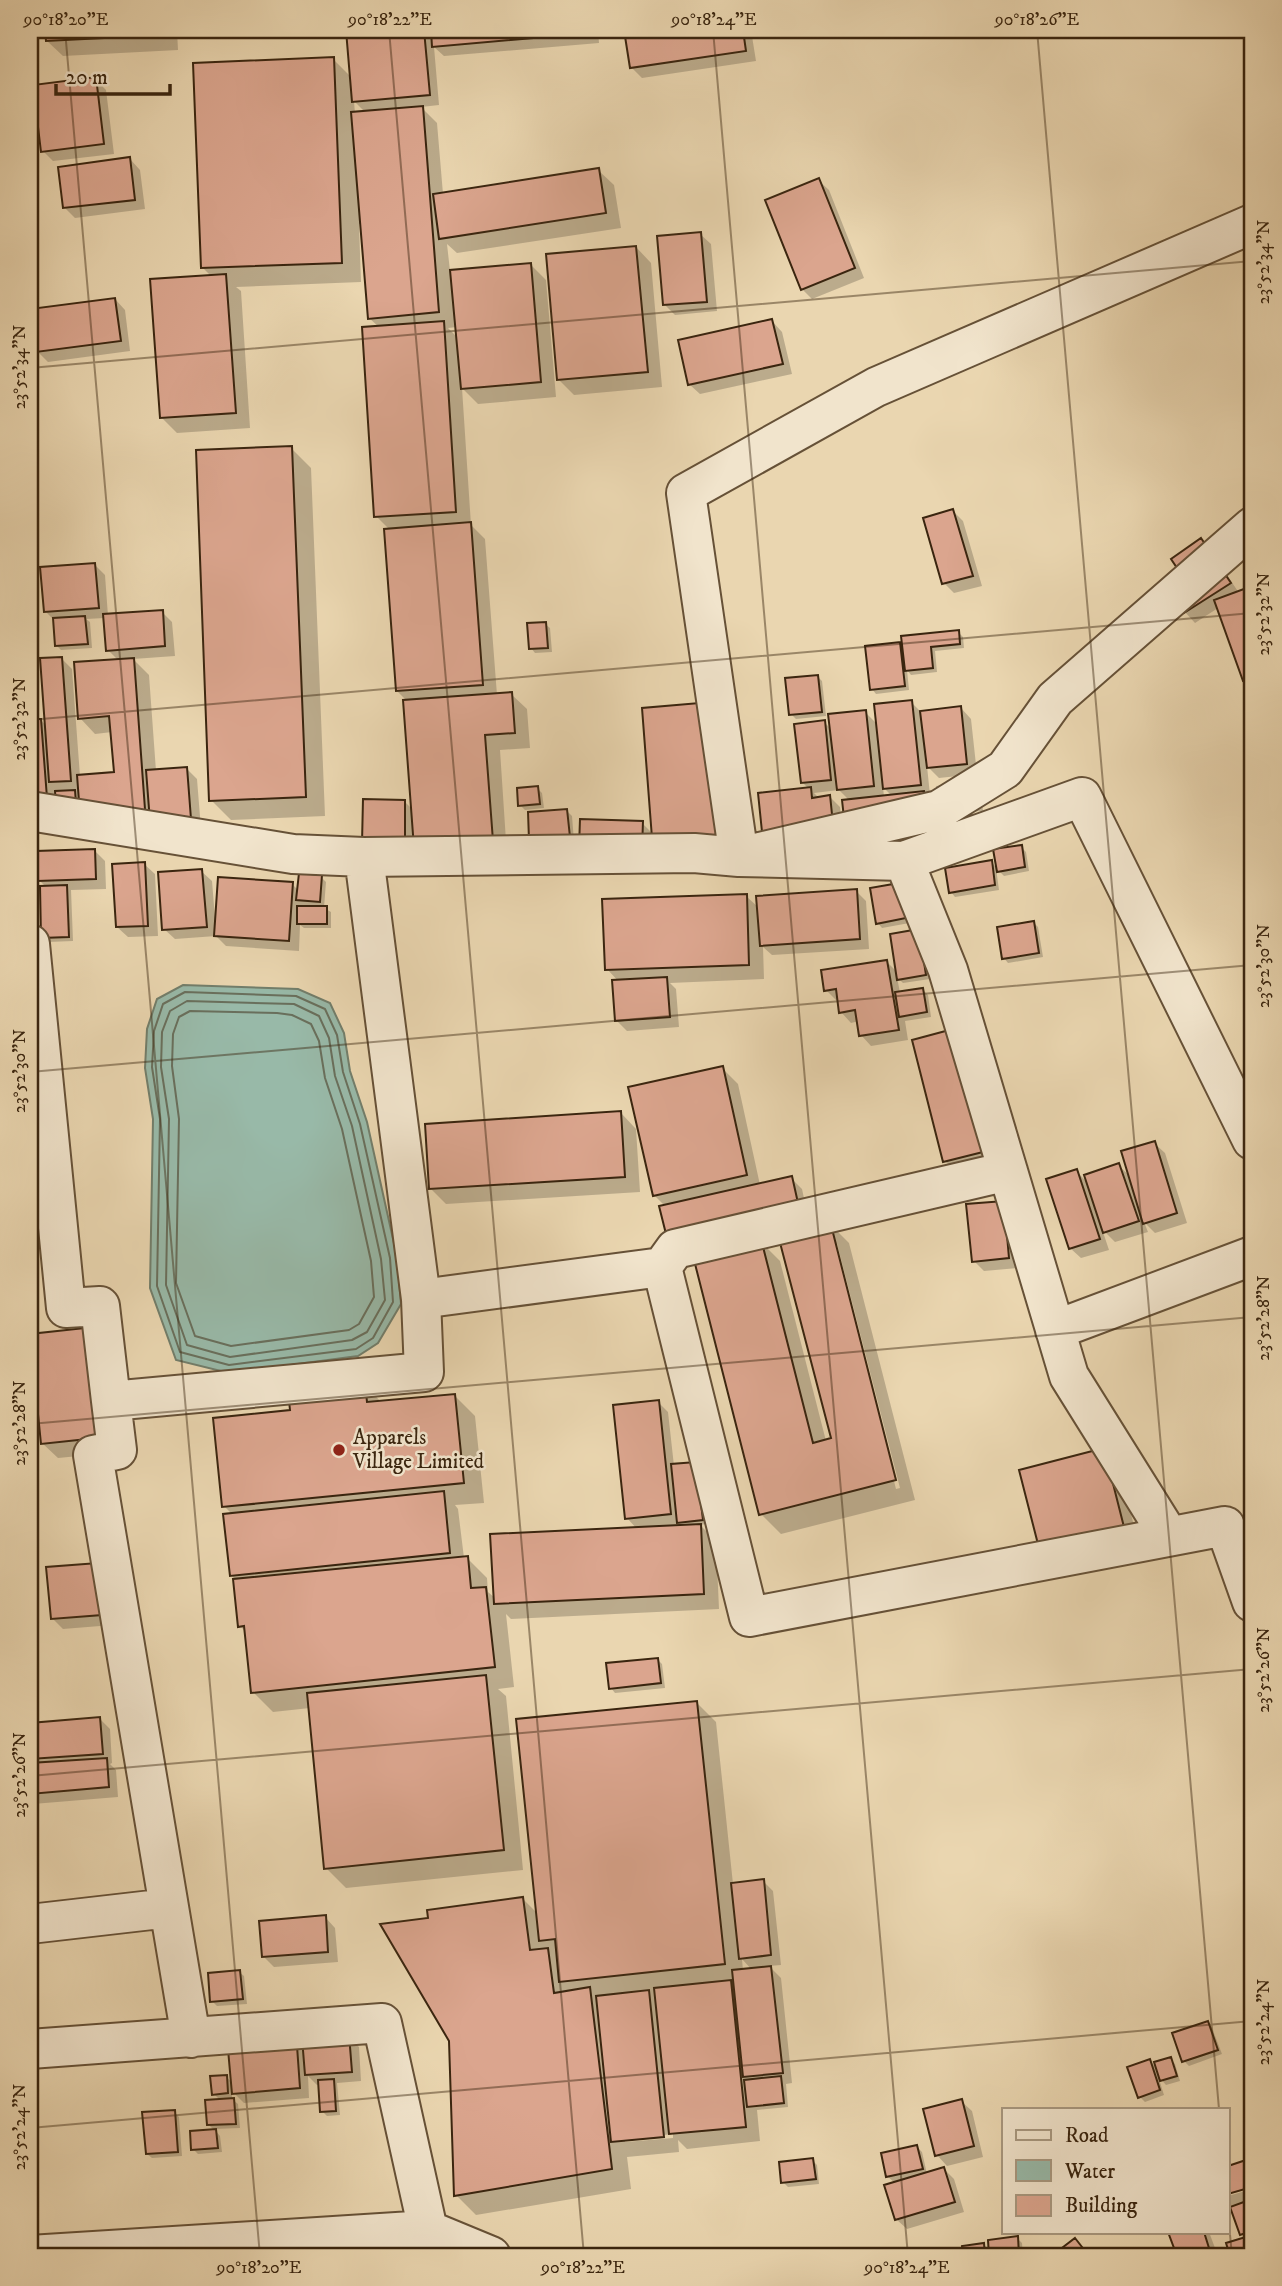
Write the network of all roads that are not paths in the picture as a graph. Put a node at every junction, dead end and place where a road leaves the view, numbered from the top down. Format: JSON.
{"nodes":[{"id":1,"x":1252,"y":224,"type":"edge"},
{"id":2,"x":1252,"y":527,"type":"edge"},
{"id":3,"x":30,"y":811,"type":"edge"},
{"id":4,"x":364,"y":857,"type":"junction"},
{"id":5,"x":739,"y":857,"type":"junction"},
{"id":6,"x":904,"y":861,"type":"junction"},
{"id":7,"x":30,"y":944,"type":"edge"},
{"id":8,"x":1252,"y":1140,"type":"edge"},
{"id":9,"x":40,"y":1141,"type":"edge"},
{"id":10,"x":1008,"y":1171,"type":"junction"},
{"id":11,"x":1252,"y":1256,"type":"edge"},
{"id":12,"x":662,"y":1267,"type":"junction"},
{"id":13,"x":421,"y":1299,"type":"junction"},
{"id":14,"x":1055,"y":1330,"type":"junction"},
{"id":15,"x":111,"y":1401,"type":"junction"},
{"id":16,"x":1169,"y":1536,"type":"junction"},
{"id":17,"x":1252,"y":1602,"type":"edge"},
{"id":18,"x":169,"y":1908,"type":"junction"},
{"id":19,"x":30,"y":1924,"type":"edge"},
{"id":20,"x":191,"y":2038,"type":"junction"},
{"id":21,"x":30,"y":2049,"type":"edge"},
{"id":22,"x":428,"y":2230,"type":"junction"},
{"id":23,"x":30,"y":2255,"type":"edge"},
{"id":24,"x":491,"y":2256,"type":"edge"}],
"edges":[{"from":1,"to":5,"type":"street"},
{"from":2,"to":5,"type":"street"},
{"from":3,"to":4,"type":"street"},
{"from":4,"to":5,"type":"street"},
{"from":4,"to":13,"type":"street"},
{"from":5,"to":6,"type":"street"},
{"from":6,"to":8,"type":"street"},
{"from":6,"to":10,"type":"street"},
{"from":7,"to":9,"type":"street"},
{"from":9,"to":15,"type":"street"},
{"from":10,"to":12,"type":"street"},
{"from":10,"to":14,"type":"street"},
{"from":11,"to":14,"type":"street"},
{"from":12,"to":13,"type":"street"},
{"from":12,"to":16,"type":"street"},
{"from":13,"to":15,"type":"street"},
{"from":14,"to":16,"type":"street"},
{"from":15,"to":18,"type":"street"},
{"from":16,"to":17,"type":"street"},
{"from":18,"to":19,"type":"street"},
{"from":18,"to":20,"type":"street"},
{"from":20,"to":21,"type":"street"},
{"from":20,"to":22,"type":"street"},
{"from":22,"to":23,"type":"street"},
{"from":22,"to":24,"type":"street"}]}
